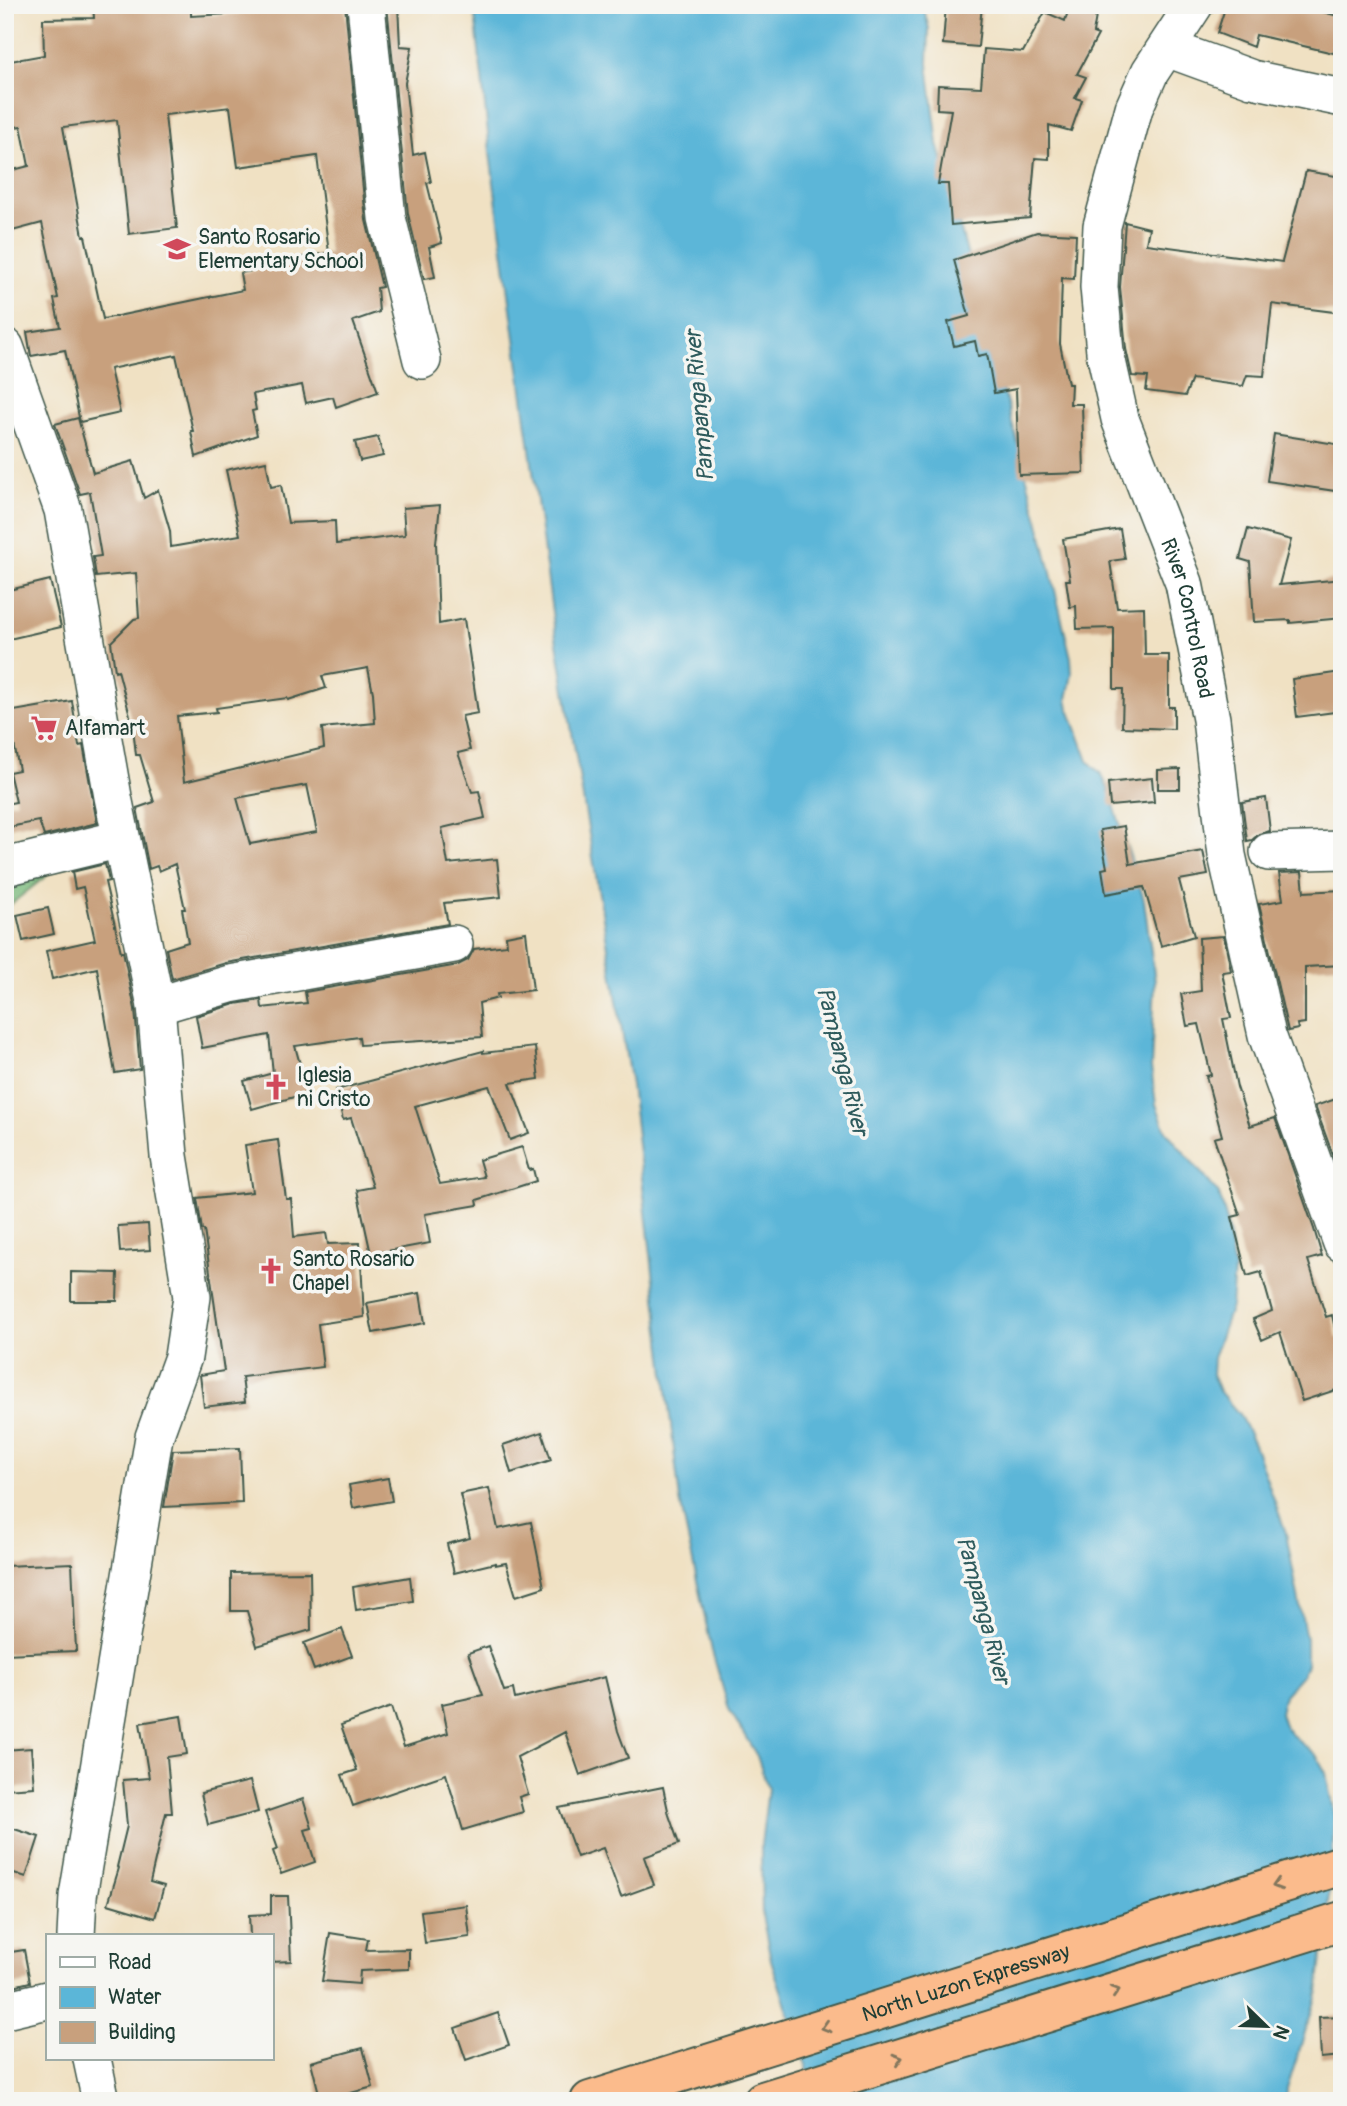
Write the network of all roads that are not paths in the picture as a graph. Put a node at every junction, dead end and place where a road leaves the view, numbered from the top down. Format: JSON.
{"nodes":[{"id":1,"x":366,"y":5,"type":"edge"},
{"id":2,"x":1194,"y":5,"type":"edge"},
{"id":3,"x":1167,"y":48,"type":"junction"},
{"id":4,"x":1342,"y":98,"type":"edge"},
{"id":5,"x":5,"y":347,"type":"edge"},
{"id":6,"x":422,"y":360,"type":"dead end"},
{"id":7,"x":121,"y":839,"type":"junction"},
{"id":8,"x":1342,"y":850,"type":"edge"},
{"id":9,"x":1269,"y":852,"type":"dead end"},
{"id":10,"x":5,"y":867,"type":"edge"},
{"id":11,"x":454,"y":944,"type":"dead end"},
{"id":12,"x":156,"y":1006,"type":"junction"},
{"id":13,"x":1341,"y":1238,"type":"edge"},
{"id":14,"x":1342,"y":1865,"type":"edge"},
{"id":15,"x":1342,"y":1921,"type":"edge"},
{"id":16,"x":76,"y":1934,"type":"edge"},
{"id":17,"x":46,"y":2000,"type":"edge"},
{"id":18,"x":5,"y":2010,"type":"edge"},
{"id":19,"x":92,"y":2060,"type":"edge"},
{"id":20,"x":101,"y":2101,"type":"edge"},
{"id":21,"x":590,"y":2101,"type":"edge"},
{"id":22,"x":763,"y":2101,"type":"edge"}],
"edges":[{"from":1,"to":6,"type":"street"},
{"from":2,"to":3,"type":"street","name":"River Control Road"},
{"from":3,"to":4,"type":"street"},
{"from":3,"to":13,"type":"street","name":"River Control Road"},
{"from":5,"to":7,"type":"street"},
{"from":7,"to":10,"type":"street"},
{"from":7,"to":12,"type":"street"},
{"from":8,"to":9,"type":"street"},
{"from":11,"to":12,"type":"street"},
{"from":12,"to":16,"type":"street"},
{"from":14,"to":21,"type":"highway","name":"North Luzon Expressway","one_way":true},
{"from":22,"to":15,"type":"highway","one_way":true},
{"from":17,"to":18,"type":"street"},
{"from":19,"to":20,"type":"street"}]}
